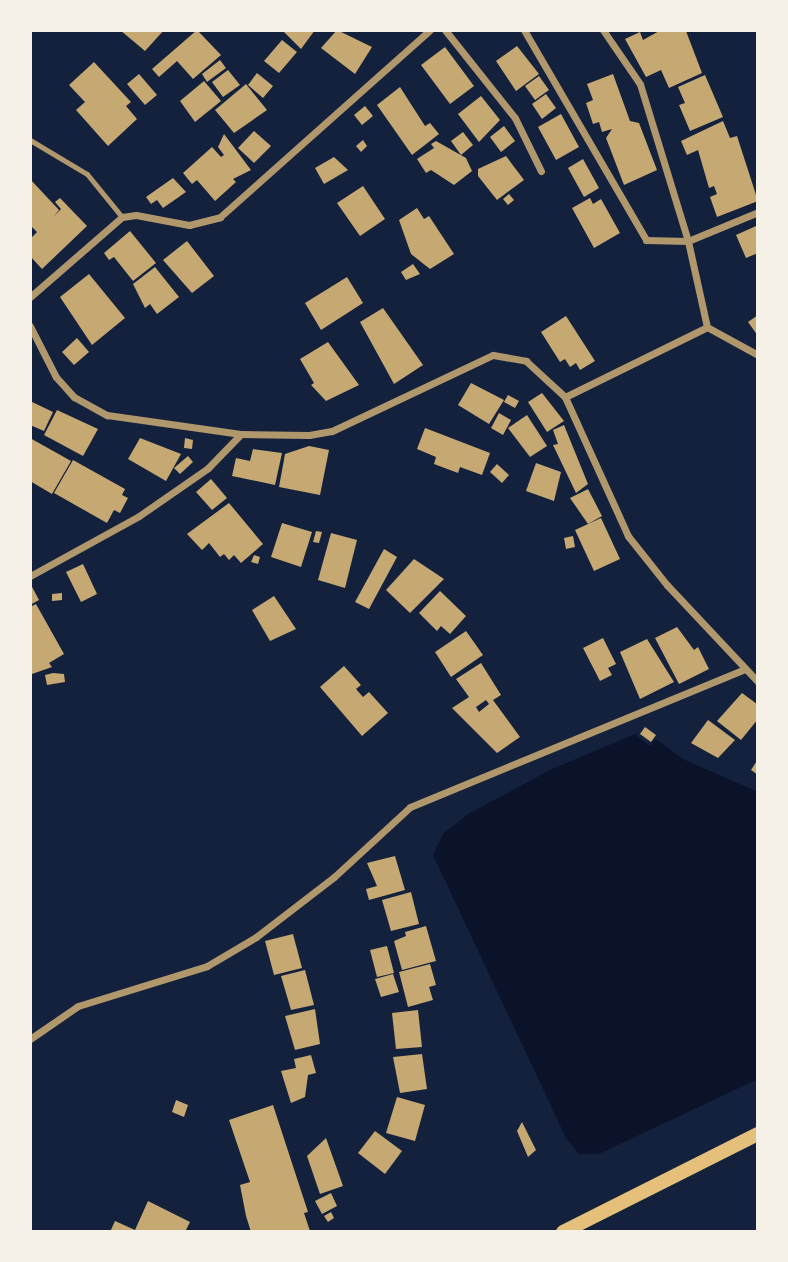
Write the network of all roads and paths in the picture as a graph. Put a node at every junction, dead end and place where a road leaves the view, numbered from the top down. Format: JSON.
{"nodes":[{"id":1,"x":430,"y":30,"type":"edge"},
{"id":2,"x":444,"y":30,"type":"edge"},
{"id":3,"x":524,"y":30,"type":"edge"},
{"id":4,"x":603,"y":30,"type":"edge"},
{"id":5,"x":30,"y":139,"type":"edge"},
{"id":6,"x":541,"y":170,"type":"dead end"},
{"id":7,"x":758,"y":212,"type":"edge"},
{"id":8,"x":122,"y":217,"type":"junction"},
{"id":9,"x":688,"y":241,"type":"junction"},
{"id":10,"x":30,"y":297,"type":"edge"},
{"id":11,"x":30,"y":326,"type":"edge"},
{"id":12,"x":708,"y":327,"type":"junction"},
{"id":13,"x":758,"y":355,"type":"edge"},
{"id":14,"x":565,"y":397,"type":"junction"},
{"id":15,"x":241,"y":434,"type":"junction"},
{"id":16,"x":30,"y":576,"type":"edge"},
{"id":17,"x":744,"y":669,"type":"junction"},
{"id":18,"x":758,"y":682,"type":"edge"},
{"id":19,"x":30,"y":1039,"type":"edge"},
{"id":20,"x":758,"y":1134,"type":"edge"},
{"id":21,"x":563,"y":1232,"type":"edge"}],
"edges":[{"from":1,"to":8,"type":"street"},
{"from":2,"to":6,"type":"street"},
{"from":3,"to":9,"type":"street"},
{"from":4,"to":9,"type":"street"},
{"from":5,"to":8,"type":"lane"},
{"from":7,"to":9,"type":"street"},
{"from":8,"to":10,"type":"street"},
{"from":9,"to":12,"type":"street"},
{"from":11,"to":15,"type":"street"},
{"from":12,"to":13,"type":"street"},
{"from":12,"to":14,"type":"street"},
{"from":14,"to":15,"type":"street"},
{"from":14,"to":17,"type":"street"},
{"from":15,"to":16,"type":"street"},
{"from":17,"to":18,"type":"street"},
{"from":17,"to":19,"type":"street"},
{"from":20,"to":21,"type":"main road"}]}
